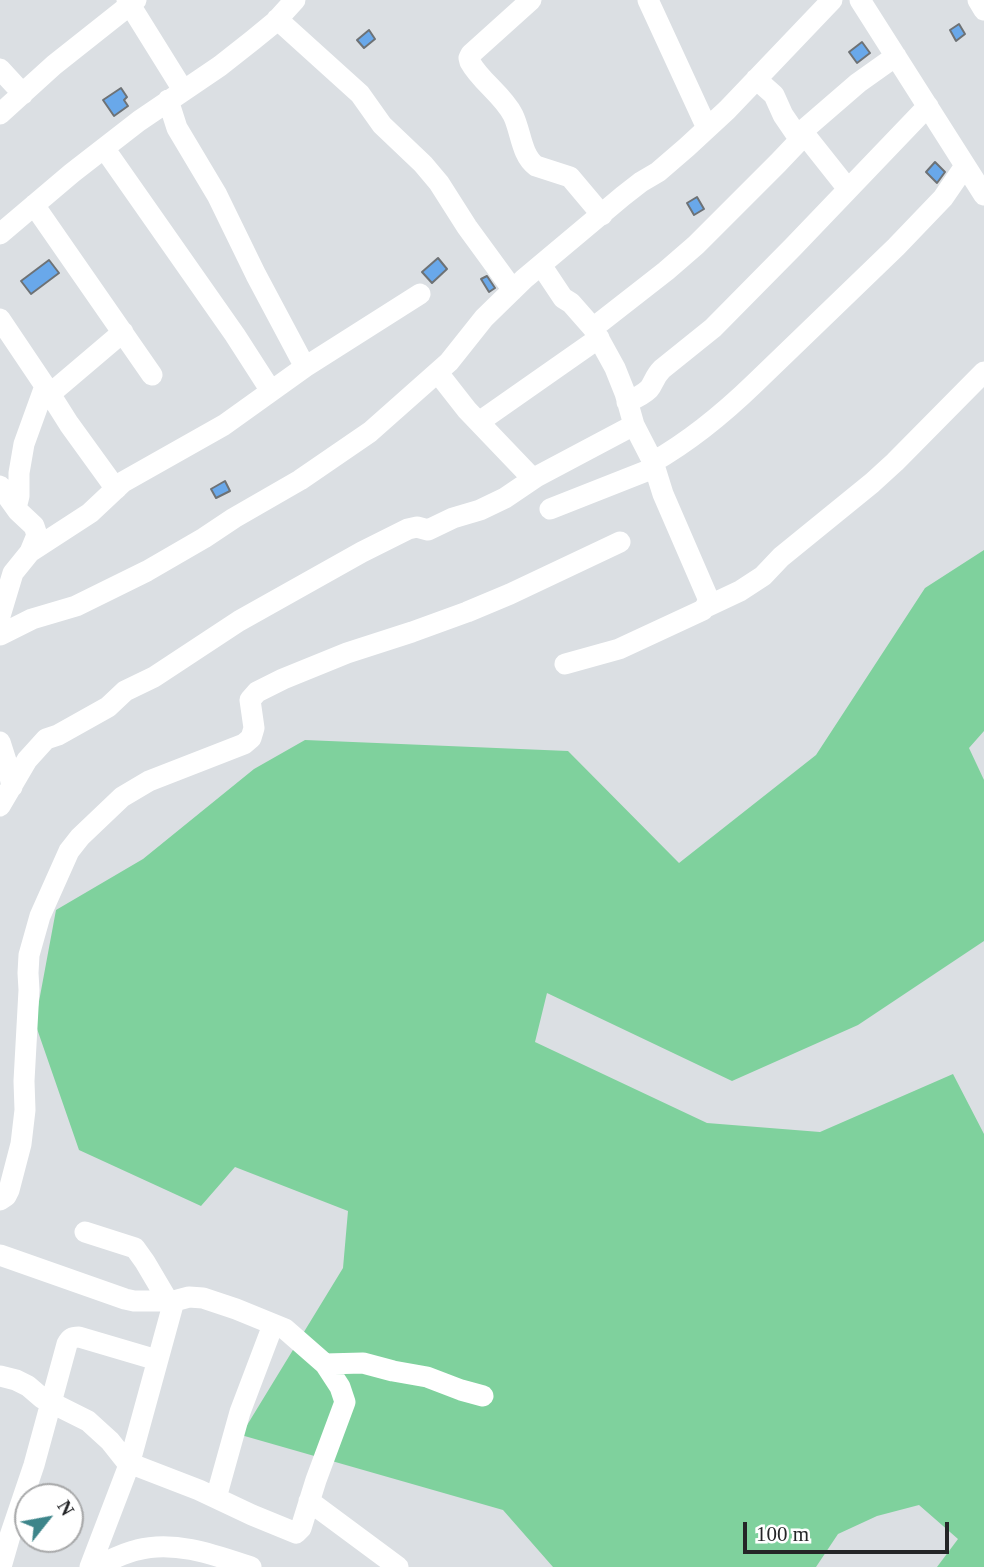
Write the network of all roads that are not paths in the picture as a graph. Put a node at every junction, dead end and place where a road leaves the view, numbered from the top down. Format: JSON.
{"nodes":[{"id":1,"x":295,"y":0,"type":"edge"},
{"id":2,"x":531,"y":0,"type":"edge"},
{"id":3,"x":648,"y":0,"type":"edge"},
{"id":4,"x":832,"y":0,"type":"edge"},
{"id":5,"x":860,"y":0,"type":"edge"},
{"id":6,"x":978,"y":0,"type":"edge"},
{"id":7,"x":131,"y":1,"type":"edge"},
{"id":8,"x":984,"y":10,"type":"edge"},
{"id":9,"x":277,"y":19,"type":"junction"},
{"id":10,"x":896,"y":56,"type":"junction"},
{"id":11,"x":0,"y":69,"type":"edge"},
{"id":12,"x":756,"y":79,"type":"junction"},
{"id":13,"x":23,"y":94,"type":"junction"},
{"id":14,"x":176,"y":95,"type":"junction"},
{"id":15,"x":928,"y":106,"type":"junction"},
{"id":16,"x":0,"y":114,"type":"edge"},
{"id":17,"x":707,"y":128,"type":"junction"},
{"id":18,"x":800,"y":134,"type":"junction"},
{"id":19,"x":104,"y":148,"type":"junction"},
{"id":20,"x":965,"y":166,"type":"junction"},
{"id":21,"x":848,"y":189,"type":"junction"},
{"id":22,"x":983,"y":193,"type":"edge"},
{"id":23,"x":34,"y":205,"type":"junction"},
{"id":24,"x":601,"y":215,"type":"junction"},
{"id":25,"x":0,"y":233,"type":"edge"},
{"id":26,"x":541,"y":265,"type":"junction"},
{"id":27,"x":513,"y":290,"type":"junction"},
{"id":28,"x":420,"y":294,"type":"dead end"},
{"id":29,"x":0,"y":319,"type":"edge"},
{"id":30,"x":123,"y":332,"type":"junction"},
{"id":31,"x":596,"y":333,"type":"junction"},
{"id":32,"x":305,"y":367,"type":"junction"},
{"id":33,"x":984,"y":372,"type":"edge"},
{"id":34,"x":438,"y":373,"type":"junction"},
{"id":35,"x":152,"y":375,"type":"dead end"},
{"id":36,"x":48,"y":390,"type":"junction"},
{"id":37,"x":271,"y":391,"type":"junction"},
{"id":38,"x":627,"y":402,"type":"junction"},
{"id":39,"x":479,"y":422,"type":"junction"},
{"id":40,"x":634,"y":425,"type":"junction"},
{"id":41,"x":653,"y":465,"type":"junction"},
{"id":42,"x":533,"y":479,"type":"junction"},
{"id":43,"x":0,"y":486,"type":"edge"},
{"id":44,"x":116,"y":489,"type":"junction"},
{"id":45,"x":16,"y":508,"type":"junction"},
{"id":46,"x":550,"y":509,"type":"dead end"},
{"id":47,"x":621,"y":542,"type":"dead end"},
{"id":48,"x":30,"y":552,"type":"junction"},
{"id":49,"x":706,"y":607,"type":"junction"},
{"id":50,"x":0,"y":617,"type":"edge"},
{"id":51,"x":0,"y":635,"type":"edge"},
{"id":52,"x":565,"y":664,"type":"dead end"},
{"id":53,"x":0,"y":743,"type":"edge"},
{"id":54,"x":12,"y":787,"type":"junction"},
{"id":55,"x":0,"y":806,"type":"edge"},
{"id":56,"x":0,"y":1200,"type":"edge"},
{"id":57,"x":85,"y":1232,"type":"dead end"},
{"id":58,"x":0,"y":1255,"type":"edge"},
{"id":59,"x":171,"y":1301,"type":"junction"},
{"id":60,"x":273,"y":1325,"type":"junction"},
{"id":61,"x":157,"y":1360,"type":"junction"},
{"id":62,"x":325,"y":1364,"type":"junction"},
{"id":63,"x":0,"y":1376,"type":"edge"},
{"id":64,"x":483,"y":1396,"type":"dead end"},
{"id":65,"x":52,"y":1403,"type":"junction"},
{"id":66,"x":129,"y":1464,"type":"junction"},
{"id":67,"x":216,"y":1498,"type":"junction"},
{"id":68,"x":309,"y":1501,"type":"junction"},
{"id":69,"x":4,"y":1535,"type":"edge"},
{"id":70,"x":1,"y":1567,"type":"edge"},
{"id":71,"x":93,"y":1567,"type":"edge"},
{"id":72,"x":251,"y":1567,"type":"edge"},
{"id":73,"x":398,"y":1567,"type":"edge"}],
"edges":[{"from":1,"to":9,"type":"street"},
{"from":2,"to":24,"type":"street"},
{"from":3,"to":17,"type":"street"},
{"from":4,"to":12,"type":"street"},
{"from":5,"to":10,"type":"street"},
{"from":6,"to":8,"type":"street"},
{"from":7,"to":13,"type":"street"},
{"from":7,"to":14,"type":"street"},
{"from":9,"to":14,"type":"street"},
{"from":9,"to":27,"type":"street"},
{"from":10,"to":15,"type":"street"},
{"from":10,"to":18,"type":"street"},
{"from":11,"to":13,"type":"street"},
{"from":12,"to":17,"type":"street"},
{"from":12,"to":18,"type":"street"},
{"from":13,"to":16,"type":"street"},
{"from":14,"to":19,"type":"street"},
{"from":14,"to":32,"type":"street"},
{"from":15,"to":20,"type":"street"},
{"from":15,"to":21,"type":"street"},
{"from":17,"to":24,"type":"street"},
{"from":18,"to":21,"type":"street"},
{"from":18,"to":31,"type":"street"},
{"from":19,"to":23,"type":"street"},
{"from":19,"to":37,"type":"street"},
{"from":20,"to":22,"type":"street"},
{"from":20,"to":41,"type":"street"},
{"from":21,"to":38,"type":"street"},
{"from":23,"to":25,"type":"street"},
{"from":23,"to":30,"type":"street"},
{"from":24,"to":26,"type":"street"},
{"from":26,"to":27,"type":"street"},
{"from":26,"to":31,"type":"street"},
{"from":27,"to":34,"type":"street"},
{"from":28,"to":32,"type":"street"},
{"from":29,"to":36,"type":"street"},
{"from":30,"to":35,"type":"street"},
{"from":30,"to":36,"type":"street"},
{"from":31,"to":38,"type":"street"},
{"from":31,"to":39,"type":"street"},
{"from":32,"to":37,"type":"street"},
{"from":33,"to":49,"type":"street"},
{"from":34,"to":39,"type":"street"},
{"from":34,"to":51,"type":"street"},
{"from":36,"to":44,"type":"street"},
{"from":36,"to":45,"type":"street"},
{"from":37,"to":44,"type":"street"},
{"from":38,"to":40,"type":"street"},
{"from":39,"to":42,"type":"street"},
{"from":40,"to":41,"type":"street"},
{"from":40,"to":42,"type":"street"},
{"from":41,"to":46,"type":"street"},
{"from":41,"to":49,"type":"street"},
{"from":42,"to":54,"type":"street"},
{"from":43,"to":45,"type":"street"},
{"from":44,"to":48,"type":"street"},
{"from":45,"to":48,"type":"street"},
{"from":47,"to":56,"type":"street"},
{"from":48,"to":50,"type":"street"},
{"from":49,"to":52,"type":"street"},
{"from":53,"to":54,"type":"street"},
{"from":54,"to":55,"type":"street"},
{"from":57,"to":59,"type":"street"},
{"from":58,"to":59,"type":"street"},
{"from":59,"to":60,"type":"street"},
{"from":59,"to":61,"type":"street"},
{"from":60,"to":62,"type":"street"},
{"from":60,"to":67,"type":"street"},
{"from":61,"to":65,"type":"street"},
{"from":61,"to":66,"type":"street"},
{"from":62,"to":64,"type":"street"},
{"from":62,"to":68,"type":"street"},
{"from":63,"to":65,"type":"street"},
{"from":65,"to":66,"type":"street"},
{"from":65,"to":69,"type":"street"},
{"from":66,"to":67,"type":"street"},
{"from":66,"to":71,"type":"street"},
{"from":67,"to":68,"type":"street"},
{"from":68,"to":73,"type":"street"},
{"from":69,"to":70,"type":"street"},
{"from":71,"to":72,"type":"street"}]}
